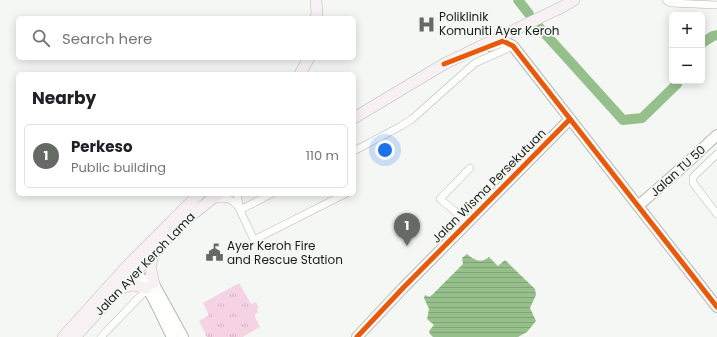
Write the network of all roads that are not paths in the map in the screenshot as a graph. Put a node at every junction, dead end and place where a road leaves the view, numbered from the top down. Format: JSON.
{"nodes":[{"id":1,"x":316,"y":0,"type":"edge"},
{"id":2,"x":574,"y":0,"type":"edge"},
{"id":3,"x":666,"y":0,"type":"edge"},
{"id":4,"x":717,"y":5,"type":"edge"},
{"id":5,"x":564,"y":6,"type":"junction"},
{"id":6,"x":316,"y":16,"type":"edge"},
{"id":7,"x":513,"y":46,"type":"junction"},
{"id":8,"x":308,"y":60,"type":"edge"},
{"id":9,"x":444,"y":64,"type":"junction"},
{"id":10,"x":301,"y":72,"type":"edge"},
{"id":11,"x":356,"y":117,"type":"edge"},
{"id":12,"x":570,"y":119,"type":"junction"},
{"id":13,"x":717,"y":135,"type":"edge"},
{"id":14,"x":356,"y":150,"type":"edge"},
{"id":15,"x":717,"y":154,"type":"edge"},
{"id":16,"x":470,"y":168,"type":"dead end"},
{"id":17,"x":197,"y":196,"type":"edge"},
{"id":18,"x":237,"y":196,"type":"edge"},
{"id":19,"x":267,"y":196,"type":"edge"},
{"id":20,"x":341,"y":196,"type":"edge"},
{"id":21,"x":214,"y":197,"type":"edge"},
{"id":22,"x":638,"y":206,"type":"junction"},
{"id":23,"x":240,"y":210,"type":"junction"},
{"id":24,"x":717,"y":214,"type":"edge"},
{"id":25,"x":468,"y":222,"type":"junction"},
{"id":26,"x":154,"y":253,"type":"junction"},
{"id":27,"x":136,"y":265,"type":"junction"},
{"id":28,"x":149,"y":286,"type":"junction"},
{"id":29,"x":119,"y":289,"type":"junction"},
{"id":30,"x":717,"y":307,"type":"edge"},
{"id":31,"x":63,"y":337,"type":"edge"},
{"id":32,"x":75,"y":337,"type":"edge"},
{"id":33,"x":101,"y":337,"type":"edge"},
{"id":34,"x":172,"y":337,"type":"edge"},
{"id":35,"x":183,"y":337,"type":"edge"},
{"id":36,"x":356,"y":337,"type":"edge"}],
"edges":[{"from":1,"to":6,"type":"main road"},
{"from":2,"to":5,"type":"main road"},
{"from":3,"to":4,"type":"street"},
{"from":5,"to":7,"type":"street"},
{"from":5,"to":9,"type":"main road"},
{"from":7,"to":9,"type":"street"},
{"from":7,"to":12,"type":"street"},
{"from":7,"to":14,"type":"street"},
{"from":8,"to":10,"type":"main road"},
{"from":9,"to":11,"type":"main road"},
{"from":12,"to":22,"type":"street"},
{"from":12,"to":25,"type":"street","name":"Jalan Wisma Persekutuan"},
{"from":13,"to":22,"type":"street","name":"Jalan TU 50"},
{"from":15,"to":24,"type":"street"},
{"from":16,"to":25,"type":"street"},
{"from":17,"to":27,"type":"main road","name":"Jalan Ayer Keroh Lama"},
{"from":18,"to":23,"type":"street"},
{"from":19,"to":23,"type":"street"},
{"from":20,"to":23,"type":"street"},
{"from":21,"to":23,"type":"street"},
{"from":21,"to":26,"type":"main road","name":"Jalan Ayer Keroh Lama"},
{"from":22,"to":30,"type":"street"},
{"from":25,"to":36,"type":"street","name":"Jalan Wisma Persekutuan"},
{"from":26,"to":27,"type":"main road","name":"Jalan Ayer Keroh Lama"},
{"from":26,"to":28,"type":"main road"},
{"from":27,"to":28,"type":"street"},
{"from":27,"to":29,"type":"main road","name":"Jalan Ayer Keroh Lama"},
{"from":27,"to":31,"type":"main road","name":"Jalan Ayer Keroh Lama"},
{"from":28,"to":29,"type":"main road"},
{"from":28,"to":33,"type":"street"},
{"from":28,"to":34,"type":"street"},
{"from":28,"to":35,"type":"street"},
{"from":29,"to":32,"type":"main road","name":"Jalan Ayer Keroh Lama"}]}
